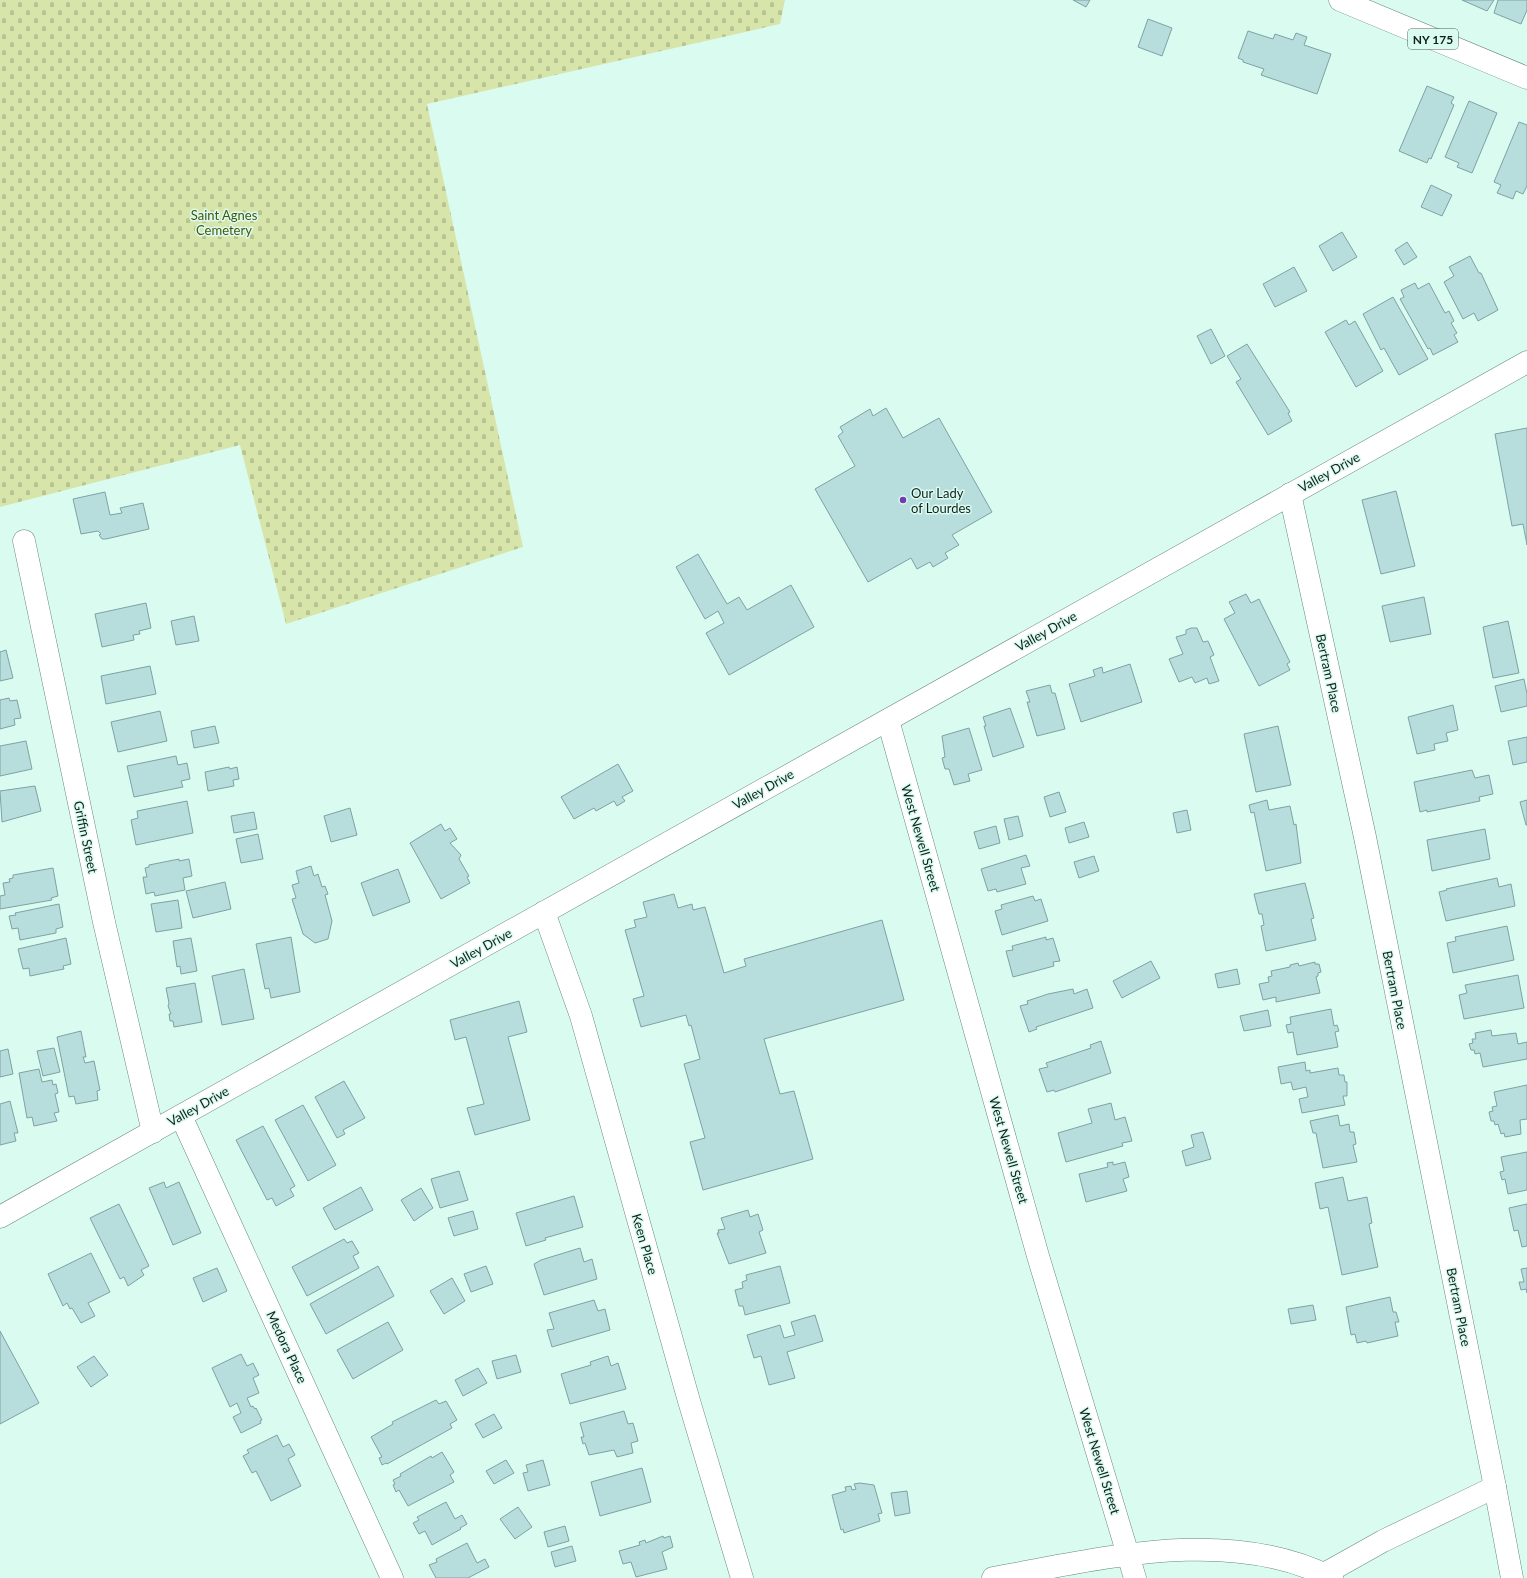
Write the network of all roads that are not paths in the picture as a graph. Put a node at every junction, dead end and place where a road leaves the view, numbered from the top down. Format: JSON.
{"nodes":[{"id":1,"x":1340,"y":0,"type":"edge"},
{"id":2,"x":1527,"y":78,"type":"edge"},
{"id":3,"x":1527,"y":362,"type":"edge"},
{"id":4,"x":1290,"y":494,"type":"junction"},
{"id":5,"x":24,"y":541,"type":"dead end"},
{"id":6,"x":888,"y":720,"type":"junction"},
{"id":7,"x":544,"y":912,"type":"junction"},
{"id":8,"x":181,"y":1116,"type":"junction"},
{"id":9,"x":153,"y":1132,"type":"junction"},
{"id":10,"x":0,"y":1217,"type":"edge"},
{"id":11,"x":1495,"y":1487,"type":"junction"},
{"id":12,"x":1128,"y":1555,"type":"junction"},
{"id":13,"x":1328,"y":1576,"type":"edge"},
{"id":14,"x":392,"y":1578,"type":"edge"},
{"id":15,"x":742,"y":1578,"type":"edge"},
{"id":16,"x":993,"y":1578,"type":"edge"},
{"id":17,"x":1135,"y":1578,"type":"edge"},
{"id":18,"x":1512,"y":1578,"type":"edge"}],
"edges":[{"from":1,"to":2,"type":"street","number":"NY 175"},
{"from":3,"to":4,"type":"street","name":"Valley Drive"},
{"from":4,"to":6,"type":"street","name":"Valley Drive"},
{"from":4,"to":11,"type":"street","name":"Bertram Place"},
{"from":5,"to":9,"type":"street","name":"Griffin Street"},
{"from":6,"to":7,"type":"street","name":"Valley Drive"},
{"from":6,"to":12,"type":"street","name":"West Newell Street"},
{"from":7,"to":8,"type":"street","name":"Valley Drive"},
{"from":7,"to":15,"type":"street","name":"Keen Place"},
{"from":8,"to":9,"type":"street","name":"Valley Drive"},
{"from":8,"to":14,"type":"street","name":"Medora Place"},
{"from":9,"to":10,"type":"street","name":"Valley Drive"},
{"from":11,"to":13,"type":"street"},
{"from":11,"to":18,"type":"street","name":"Bertram Place"},
{"from":12,"to":13,"type":"street"},
{"from":12,"to":16,"type":"street"},
{"from":12,"to":17,"type":"street","name":"West Newell Street"}]}
